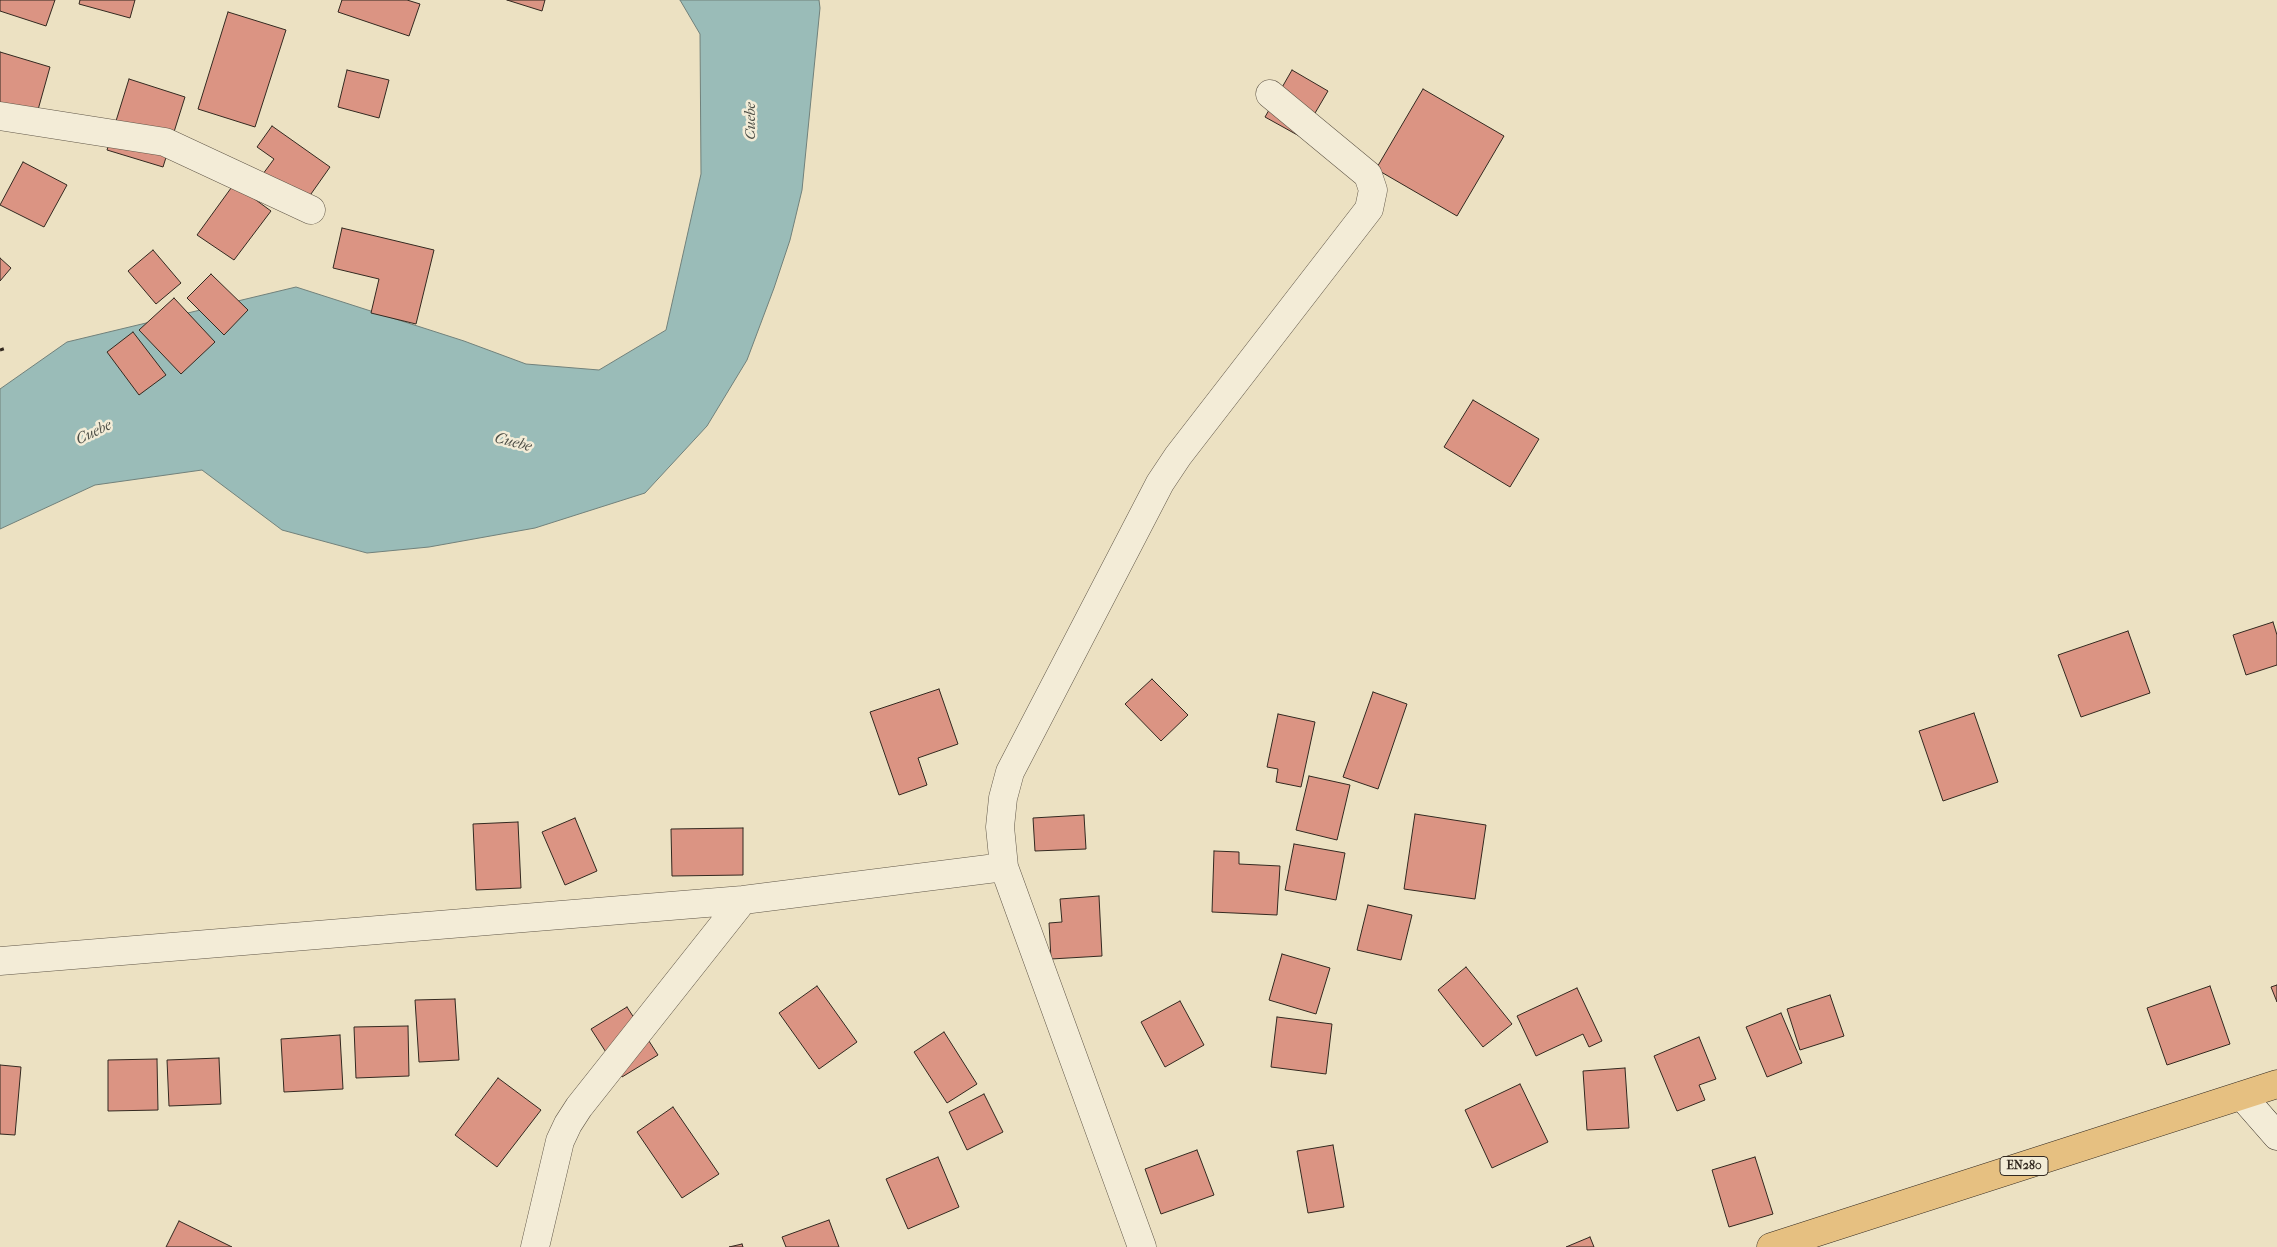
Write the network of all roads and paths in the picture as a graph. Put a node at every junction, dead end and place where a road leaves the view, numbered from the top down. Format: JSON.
{"nodes":[{"id":1,"x":1270,"y":94,"type":"dead end"},
{"id":2,"x":0,"y":116,"type":"edge"},
{"id":3,"x":311,"y":210,"type":"dead end"},
{"id":4,"x":6,"y":348,"type":"dead end"},
{"id":5,"x":0,"y":350,"type":"edge"},
{"id":6,"x":1004,"y":867,"type":"junction"},
{"id":7,"x":743,"y":900,"type":"junction"},
{"id":8,"x":0,"y":960,"type":"edge"},
{"id":9,"x":2277,"y":1084,"type":"edge"},
{"id":10,"x":2242,"y":1096,"type":"junction"},
{"id":11,"x":2277,"y":1136,"type":"edge"},
{"id":12,"x":535,"y":1247,"type":"edge"},
{"id":13,"x":1142,"y":1247,"type":"edge"},
{"id":14,"x":1771,"y":1247,"type":"edge"}],
"edges":[{"from":1,"to":6,"type":"street"},
{"from":2,"to":3,"type":"street"},
{"from":4,"to":5,"type":"path"},
{"from":6,"to":7,"type":"street"},
{"from":6,"to":13,"type":"street"},
{"from":7,"to":8,"type":"street"},
{"from":7,"to":12,"type":"street"},
{"from":9,"to":10,"type":"main road","number":"EN280"},
{"from":10,"to":11,"type":"street"},
{"from":10,"to":14,"type":"main road","number":"EN280"}]}
